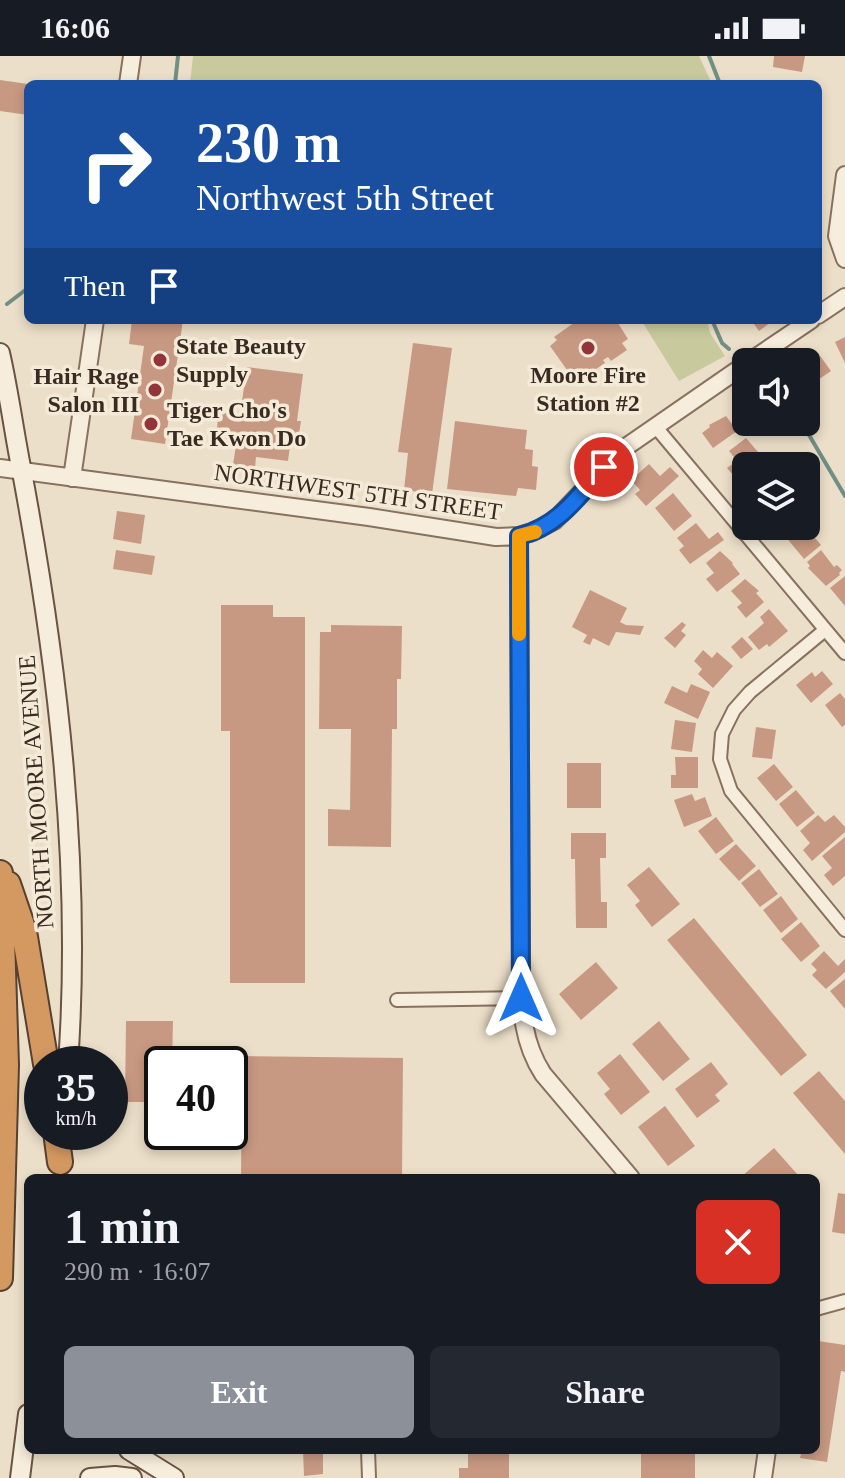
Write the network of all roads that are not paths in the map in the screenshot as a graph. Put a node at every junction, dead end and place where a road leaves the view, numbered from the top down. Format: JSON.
{"nodes":[{"id":1,"x":132,"y":56,"type":"edge"},
{"id":2,"x":129,"y":80,"type":"edge"},
{"id":3,"x":845,"y":175,"type":"edge"},
{"id":4,"x":845,"y":259,"type":"edge"},
{"id":5,"x":845,"y":297,"type":"edge"},
{"id":6,"x":822,"y":312,"type":"edge"},
{"id":7,"x":94,"y":324,"type":"edge"},
{"id":8,"x":805,"y":324,"type":"edge"},
{"id":9,"x":769,"y":348,"type":"edge"},
{"id":10,"x":0,"y":353,"type":"edge"},
{"id":11,"x":732,"y":373,"type":"edge"},
{"id":12,"x":655,"y":426,"type":"junction"},
{"id":13,"x":0,"y":468,"type":"edge"},
{"id":14,"x":22,"y":471,"type":"junction"},
{"id":15,"x":72,"y":478,"type":"junction"},
{"id":16,"x":519,"y":536,"type":"junction"},
{"id":17,"x":825,"y":630,"type":"junction"},
{"id":18,"x":845,"y":653,"type":"edge"},
{"id":19,"x":0,"y":863,"type":"edge"},
{"id":20,"x":0,"y":873,"type":"edge"},
{"id":21,"x":845,"y":930,"type":"edge"},
{"id":22,"x":521,"y":998,"type":"junction"},
{"id":23,"x":397,"y":1000,"type":"dead end"},
{"id":24,"x":43,"y":1046,"type":"edge"},
{"id":25,"x":69,"y":1046,"type":"edge"},
{"id":26,"x":57,"y":1150,"type":"edge"},
{"id":27,"x":61,"y":1150,"type":"edge"},
{"id":28,"x":59,"y":1170,"type":"edge"},
{"id":29,"x":628,"y":1174,"type":"edge"},
{"id":30,"x":0,"y":1278,"type":"edge"},
{"id":31,"x":845,"y":1301,"type":"edge"},
{"id":32,"x":820,"y":1308,"type":"edge"},
{"id":33,"x":24,"y":1446,"type":"edge"},
{"id":34,"x":135,"y":1454,"type":"edge"},
{"id":35,"x":368,"y":1454,"type":"edge"},
{"id":36,"x":766,"y":1454,"type":"edge"},
{"id":37,"x":20,"y":1478,"type":"edge"},
{"id":38,"x":90,"y":1478,"type":"edge"},
{"id":39,"x":132,"y":1478,"type":"edge"},
{"id":40,"x":174,"y":1478,"type":"edge"},
{"id":41,"x":369,"y":1478,"type":"edge"},
{"id":42,"x":763,"y":1478,"type":"edge"}],
"edges":[{"from":1,"to":2,"type":"street"},
{"from":3,"to":4,"type":"street"},
{"from":5,"to":6,"type":"street"},
{"from":7,"to":15,"type":"street"},
{"from":8,"to":9,"type":"street","name":"NORTHWEST 5TH STREET"},
{"from":10,"to":14,"type":"main road","name":"NORTH MOORE AVENUE"},
{"from":11,"to":12,"type":"street","name":"NORTHWEST 5TH STREET"},
{"from":12,"to":16,"type":"street","name":"NORTHWEST 5TH STREET"},
{"from":12,"to":17,"type":"street"},
{"from":13,"to":14,"type":"street","name":"NORTHWEST 5TH STREET"},
{"from":14,"to":15,"type":"street","name":"NORTHWEST 5TH STREET"},
{"from":14,"to":25,"type":"main road","name":"NORTH MOORE AVENUE"},
{"from":15,"to":16,"type":"street","name":"NORTHWEST 5TH STREET"},
{"from":16,"to":22,"type":"street"},
{"from":17,"to":18,"type":"street"},
{"from":17,"to":21,"type":"street"},
{"from":19,"to":24,"type":"highway"},
{"from":20,"to":30,"type":"highway"},
{"from":22,"to":23,"type":"street"},
{"from":22,"to":29,"type":"street"},
{"from":26,"to":28,"type":"highway"},
{"from":27,"to":28,"type":"main road"},
{"from":31,"to":32,"type":"street"},
{"from":33,"to":37,"type":"main road"},
{"from":34,"to":40,"type":"main road"},
{"from":35,"to":41,"type":"street"},
{"from":36,"to":42,"type":"street"},
{"from":38,"to":39,"type":"main road"}]}
